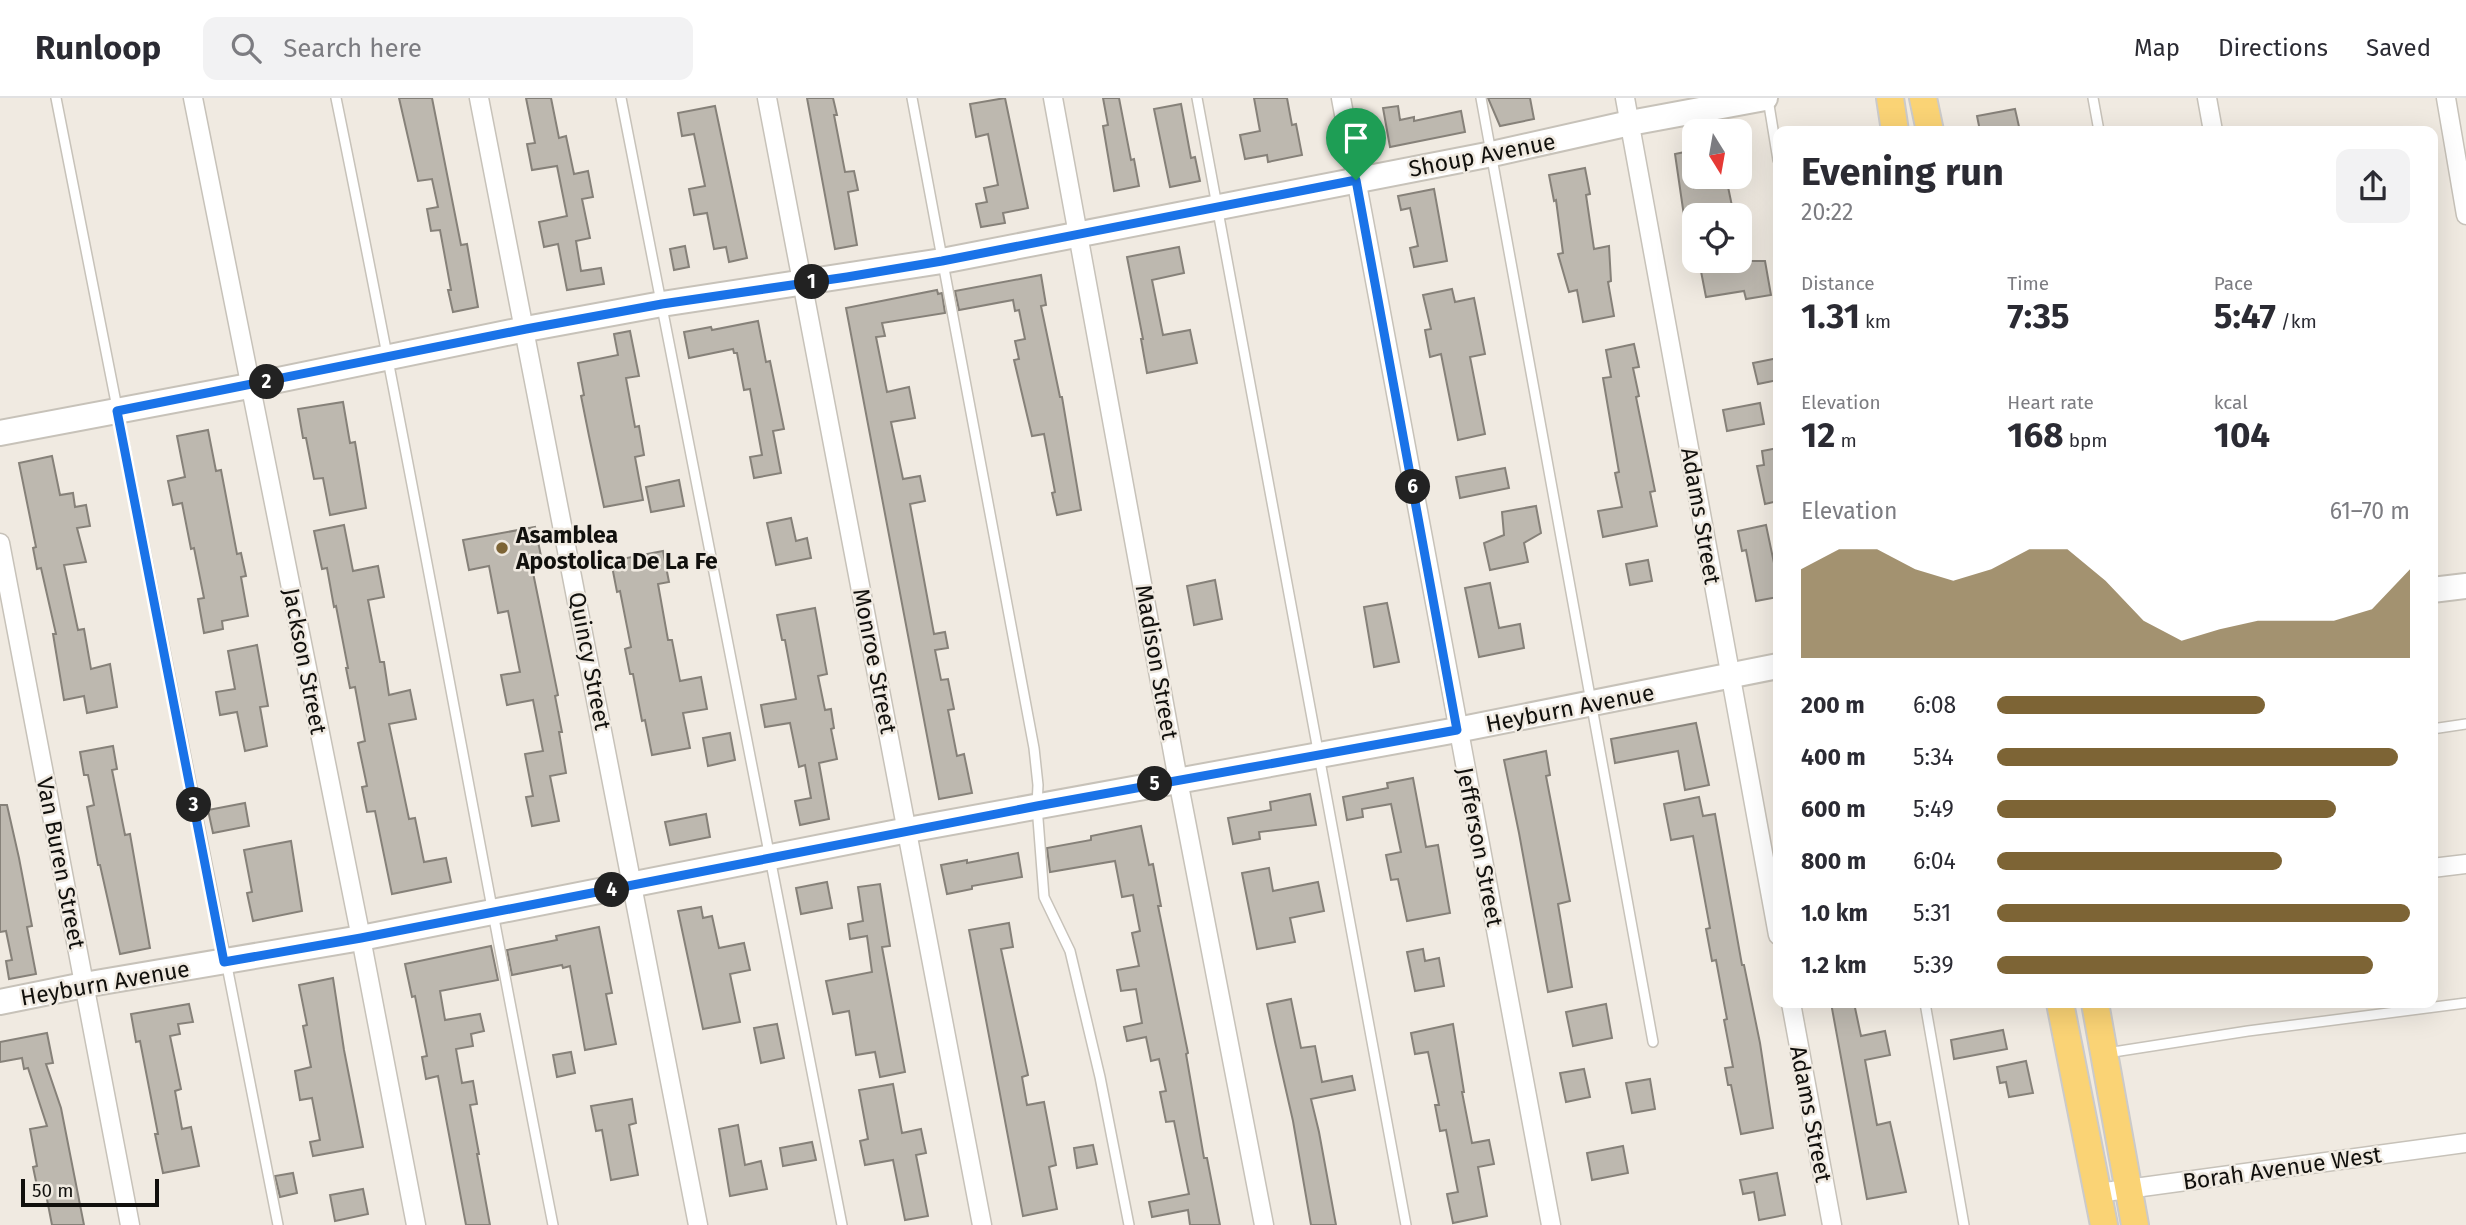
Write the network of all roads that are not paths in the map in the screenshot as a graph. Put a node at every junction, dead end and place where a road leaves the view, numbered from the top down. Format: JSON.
{"nodes":[{"id":1,"x":56,"y":98,"type":"edge"},
{"id":2,"x":193,"y":98,"type":"edge"},
{"id":3,"x":336,"y":98,"type":"edge"},
{"id":4,"x":480,"y":98,"type":"edge"},
{"id":5,"x":621,"y":98,"type":"edge"},
{"id":6,"x":767,"y":98,"type":"edge"},
{"id":7,"x":912,"y":98,"type":"edge"},
{"id":8,"x":1053,"y":98,"type":"edge"},
{"id":9,"x":1197,"y":98,"type":"edge"},
{"id":10,"x":1341,"y":98,"type":"edge"},
{"id":11,"x":1481,"y":98,"type":"edge"},
{"id":12,"x":1625,"y":98,"type":"edge"},
{"id":13,"x":1766,"y":98,"type":"edge"},
{"id":14,"x":1890,"y":98,"type":"edge"},
{"id":15,"x":1923,"y":98,"type":"edge"},
{"id":16,"x":2093,"y":98,"type":"edge"},
{"id":17,"x":2207,"y":98,"type":"edge"},
{"id":18,"x":2446,"y":98,"type":"edge"},
{"id":19,"x":1630,"y":123,"type":"junction"},
{"id":20,"x":1894,"y":126,"type":"edge"},
{"id":21,"x":1929,"y":126,"type":"edge"},
{"id":22,"x":2098,"y":126,"type":"edge"},
{"id":23,"x":2212,"y":126,"type":"edge"},
{"id":24,"x":1773,"y":134,"type":"edge"},
{"id":25,"x":1492,"y":154,"type":"junction"},
{"id":26,"x":1356,"y":180,"type":"junction"},
{"id":27,"x":1218,"y":206,"type":"junction"},
{"id":28,"x":2466,"y":215,"type":"edge"},
{"id":29,"x":1079,"y":233,"type":"junction"},
{"id":30,"x":942,"y":261,"type":"junction"},
{"id":31,"x":802,"y":283,"type":"junction"},
{"id":32,"x":662,"y":304,"type":"junction"},
{"id":33,"x":526,"y":329,"type":"junction"},
{"id":34,"x":389,"y":356,"type":"junction"},
{"id":35,"x":249,"y":386,"type":"junction"},
{"id":36,"x":117,"y":411,"type":"junction"},
{"id":37,"x":0,"y":433,"type":"edge"},
{"id":38,"x":0,"y":543,"type":"edge"},
{"id":39,"x":2466,"y":586,"type":"edge"},
{"id":40,"x":2438,"y":589,"type":"edge"},
{"id":41,"x":1773,"y":667,"type":"edge"},
{"id":42,"x":1730,"y":676,"type":"junction"},
{"id":43,"x":1592,"y":704,"type":"junction"},
{"id":44,"x":2466,"y":724,"type":"edge"},
{"id":45,"x":2438,"y":728,"type":"edge"},
{"id":46,"x":1457,"y":730,"type":"junction"},
{"id":47,"x":1320,"y":754,"type":"junction"},
{"id":48,"x":1178,"y":780,"type":"junction"},
{"id":49,"x":1037,"y":806,"type":"junction"},
{"id":50,"x":908,"y":830,"type":"junction"},
{"id":51,"x":770,"y":858,"type":"junction"},
{"id":52,"x":2466,"y":864,"type":"edge"},
{"id":53,"x":2438,"y":867,"type":"edge"},
{"id":54,"x":634,"y":886,"type":"junction"},
{"id":55,"x":1773,"y":908,"type":"edge"},
{"id":56,"x":492,"y":912,"type":"junction"},
{"id":57,"x":361,"y":938,"type":"junction"},
{"id":58,"x":224,"y":962,"type":"junction"},
{"id":59,"x":84,"y":985,"type":"junction"},
{"id":60,"x":0,"y":1002,"type":"edge"},
{"id":61,"x":2466,"y":1003,"type":"edge"},
{"id":62,"x":2438,"y":1007,"type":"edge"},
{"id":63,"x":1792,"y":1008,"type":"edge"},
{"id":64,"x":1926,"y":1008,"type":"edge"},
{"id":65,"x":2061,"y":1008,"type":"edge"},
{"id":66,"x":2096,"y":1008,"type":"edge"},
{"id":67,"x":2427,"y":1008,"type":"edge"},
{"id":68,"x":1653,"y":1042,"type":"dead end"},
{"id":69,"x":2104,"y":1053,"type":"junction"},
{"id":70,"x":2466,"y":1143,"type":"edge"},
{"id":71,"x":2129,"y":1188,"type":"junction"},
{"id":72,"x":2098,"y":1193,"type":"junction"},
{"id":73,"x":130,"y":1225,"type":"edge"},
{"id":74,"x":278,"y":1225,"type":"edge"},
{"id":75,"x":416,"y":1225,"type":"edge"},
{"id":76,"x":553,"y":1225,"type":"edge"},
{"id":77,"x":698,"y":1225,"type":"edge"},
{"id":78,"x":842,"y":1225,"type":"edge"},
{"id":79,"x":982,"y":1225,"type":"edge"},
{"id":80,"x":1129,"y":1225,"type":"edge"},
{"id":81,"x":1264,"y":1225,"type":"edge"},
{"id":82,"x":1406,"y":1225,"type":"edge"},
{"id":83,"x":1551,"y":1225,"type":"edge"},
{"id":84,"x":1832,"y":1225,"type":"edge"},
{"id":85,"x":1964,"y":1225,"type":"edge"},
{"id":86,"x":2104,"y":1225,"type":"edge"},
{"id":87,"x":2135,"y":1225,"type":"edge"}],
"edges":[{"from":1,"to":36,"type":"lane"},
{"from":2,"to":35,"type":"street","name":"Jackson Street"},
{"from":3,"to":34,"type":"lane"},
{"from":4,"to":33,"type":"street","name":"Quincy Street"},
{"from":5,"to":32,"type":"lane"},
{"from":6,"to":31,"type":"street","name":"Monroe Street"},
{"from":7,"to":30,"type":"lane"},
{"from":8,"to":29,"type":"street","name":"Madison Street"},
{"from":9,"to":27,"type":"lane"},
{"from":10,"to":26,"type":"street","name":"Jefferson Street"},
{"from":11,"to":25,"type":"lane"},
{"from":12,"to":19,"type":"street","name":"Adams Street"},
{"from":13,"to":19,"type":"street","name":"Shoup Avenue"},
{"from":13,"to":24,"type":"lane"},
{"from":14,"to":20,"type":"main road"},
{"from":15,"to":21,"type":"main road"},
{"from":16,"to":22,"type":"lane"},
{"from":17,"to":23,"type":"street"},
{"from":18,"to":28,"type":"street"},
{"from":19,"to":25,"type":"street","name":"Shoup Avenue"},
{"from":19,"to":42,"type":"street","name":"Adams Street"},
{"from":25,"to":26,"type":"street","name":"Shoup Avenue"},
{"from":25,"to":43,"type":"lane"},
{"from":26,"to":27,"type":"street","name":"Shoup Avenue"},
{"from":26,"to":46,"type":"street","name":"Jefferson Street"},
{"from":27,"to":29,"type":"street","name":"Shoup Avenue"},
{"from":27,"to":47,"type":"lane"},
{"from":29,"to":30,"type":"street","name":"Shoup Avenue"},
{"from":29,"to":48,"type":"street","name":"Madison Street"},
{"from":30,"to":31,"type":"street","name":"Shoup Avenue"},
{"from":30,"to":49,"type":"lane"},
{"from":31,"to":32,"type":"street","name":"Shoup Avenue"},
{"from":31,"to":50,"type":"street","name":"Monroe Street"},
{"from":32,"to":33,"type":"street","name":"Shoup Avenue"},
{"from":32,"to":51,"type":"lane"},
{"from":33,"to":34,"type":"street","name":"Shoup Avenue"},
{"from":33,"to":54,"type":"street","name":"Quincy Street"},
{"from":34,"to":35,"type":"street","name":"Shoup Avenue"},
{"from":34,"to":56,"type":"lane"},
{"from":35,"to":36,"type":"street","name":"Shoup Avenue"},
{"from":35,"to":57,"type":"street","name":"Jackson Street"},
{"from":36,"to":37,"type":"street","name":"Shoup Avenue"},
{"from":36,"to":58,"type":"lane"},
{"from":38,"to":59,"type":"street","name":"Van Buren Street"},
{"from":39,"to":40,"type":"street"},
{"from":41,"to":42,"type":"street","name":"Heyburn Avenue"},
{"from":42,"to":43,"type":"street","name":"Heyburn Avenue"},
{"from":42,"to":55,"type":"street","name":"Adams Street"},
{"from":43,"to":46,"type":"street","name":"Heyburn Avenue"},
{"from":43,"to":68,"type":"lane"},
{"from":44,"to":45,"type":"lane"},
{"from":46,"to":47,"type":"street","name":"Heyburn Avenue"},
{"from":46,"to":83,"type":"street","name":"Jefferson Street"},
{"from":47,"to":48,"type":"street","name":"Heyburn Avenue"},
{"from":47,"to":82,"type":"lane"},
{"from":48,"to":49,"type":"street","name":"Heyburn Avenue"},
{"from":48,"to":81,"type":"street","name":"Madison Street"},
{"from":49,"to":50,"type":"street","name":"Heyburn Avenue"},
{"from":49,"to":80,"type":"lane"},
{"from":50,"to":51,"type":"street","name":"Heyburn Avenue"},
{"from":50,"to":79,"type":"street","name":"Monroe Street"},
{"from":51,"to":54,"type":"street","name":"Heyburn Avenue"},
{"from":51,"to":78,"type":"lane"},
{"from":52,"to":53,"type":"street"},
{"from":54,"to":56,"type":"street","name":"Heyburn Avenue"},
{"from":54,"to":77,"type":"street","name":"Quincy Street"},
{"from":56,"to":57,"type":"street","name":"Heyburn Avenue"},
{"from":56,"to":76,"type":"lane"},
{"from":57,"to":58,"type":"street","name":"Heyburn Avenue"},
{"from":57,"to":75,"type":"street","name":"Jackson Street"},
{"from":58,"to":59,"type":"street","name":"Heyburn Avenue"},
{"from":58,"to":74,"type":"lane"},
{"from":59,"to":60,"type":"street","name":"Heyburn Avenue"},
{"from":59,"to":73,"type":"street","name":"Van Buren Street"},
{"from":61,"to":62,"type":"lane"},
{"from":63,"to":84,"type":"street","name":"Adams Street"},
{"from":64,"to":85,"type":"lane"},
{"from":65,"to":72,"type":"main road"},
{"from":66,"to":69,"type":"main road"},
{"from":67,"to":69,"type":"lane"},
{"from":69,"to":71,"type":"main road"},
{"from":70,"to":71,"type":"street","name":"Borah Avenue West"},
{"from":71,"to":72,"type":"street","name":"Borah Avenue West"},
{"from":71,"to":87,"type":"main road"},
{"from":72,"to":86,"type":"main road"}]}
